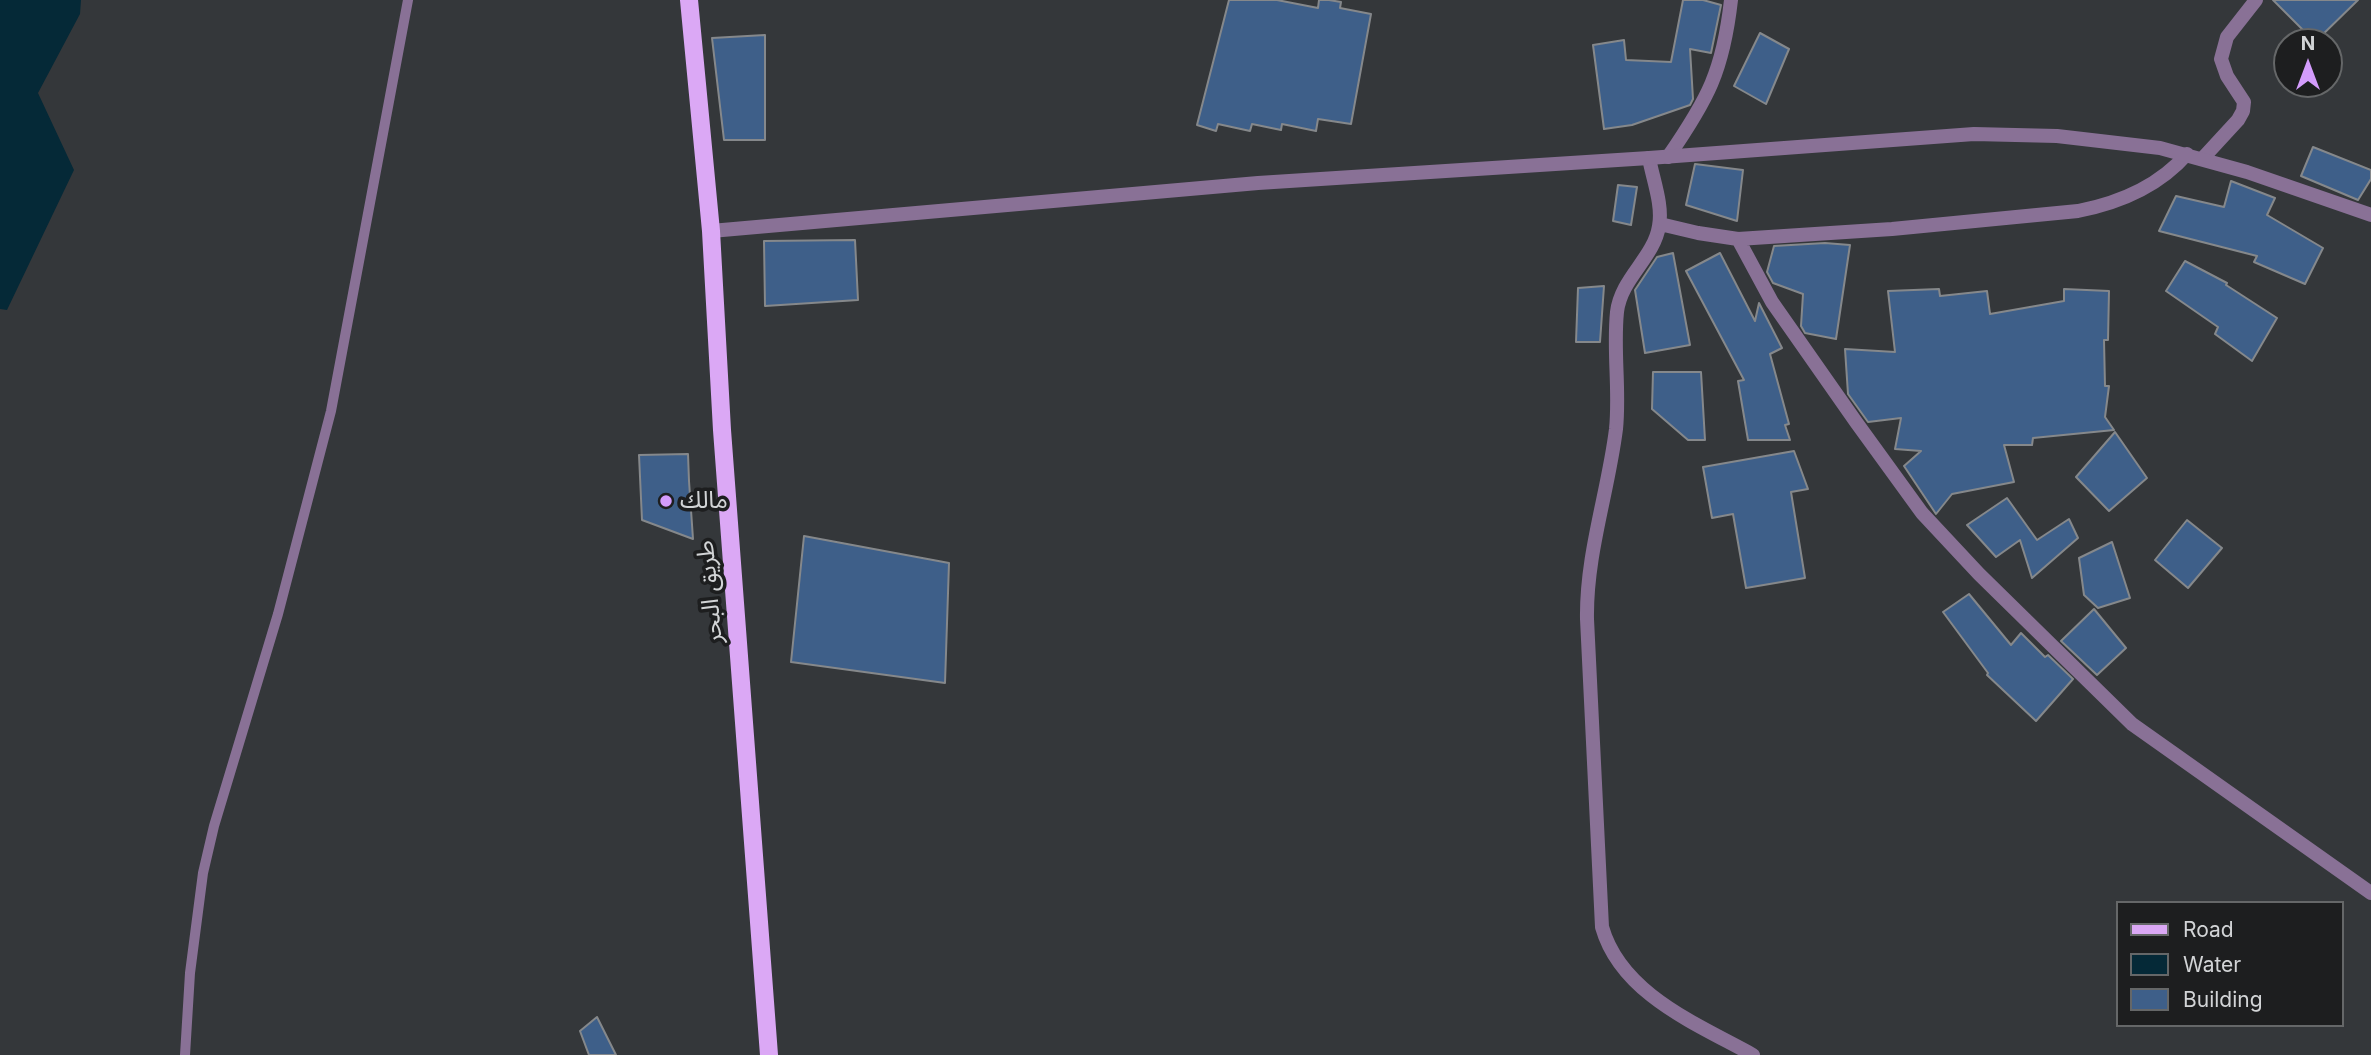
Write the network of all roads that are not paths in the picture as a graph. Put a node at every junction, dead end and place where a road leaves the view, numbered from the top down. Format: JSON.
{"nodes":[{"id":1,"x":408,"y":0,"type":"edge"},
{"id":2,"x":689,"y":0,"type":"edge"},
{"id":3,"x":1731,"y":0,"type":"edge"},
{"id":4,"x":2256,"y":0,"type":"edge"},
{"id":5,"x":2187,"y":154,"type":"junction"},
{"id":6,"x":1668,"y":157,"type":"junction"},
{"id":7,"x":1649,"y":158,"type":"junction"},
{"id":8,"x":2203,"y":159,"type":"junction"},
{"id":9,"x":2371,"y":215,"type":"edge"},
{"id":10,"x":1660,"y":224,"type":"junction"},
{"id":11,"x":711,"y":231,"type":"junction"},
{"id":12,"x":1738,"y":239,"type":"junction"},
{"id":13,"x":2371,"y":893,"type":"edge"},
{"id":14,"x":185,"y":1055,"type":"edge"},
{"id":15,"x":769,"y":1055,"type":"edge"},
{"id":16,"x":1752,"y":1055,"type":"edge"}],
"edges":[{"from":1,"to":14,"type":"lane"},
{"from":2,"to":11,"type":"main road","name":"طريق البحر"},
{"from":3,"to":6,"type":"street"},
{"from":4,"to":8,"type":"street"},
{"from":5,"to":6,"type":"street"},
{"from":5,"to":8,"type":"street"},
{"from":5,"to":12,"type":"street"},
{"from":6,"to":7,"type":"street"},
{"from":7,"to":10,"type":"street"},
{"from":7,"to":11,"type":"street"},
{"from":8,"to":9,"type":"street"},
{"from":10,"to":12,"type":"street"},
{"from":10,"to":16,"type":"street"},
{"from":11,"to":15,"type":"main road","name":"طريق البحر"},
{"from":12,"to":13,"type":"street"}]}
